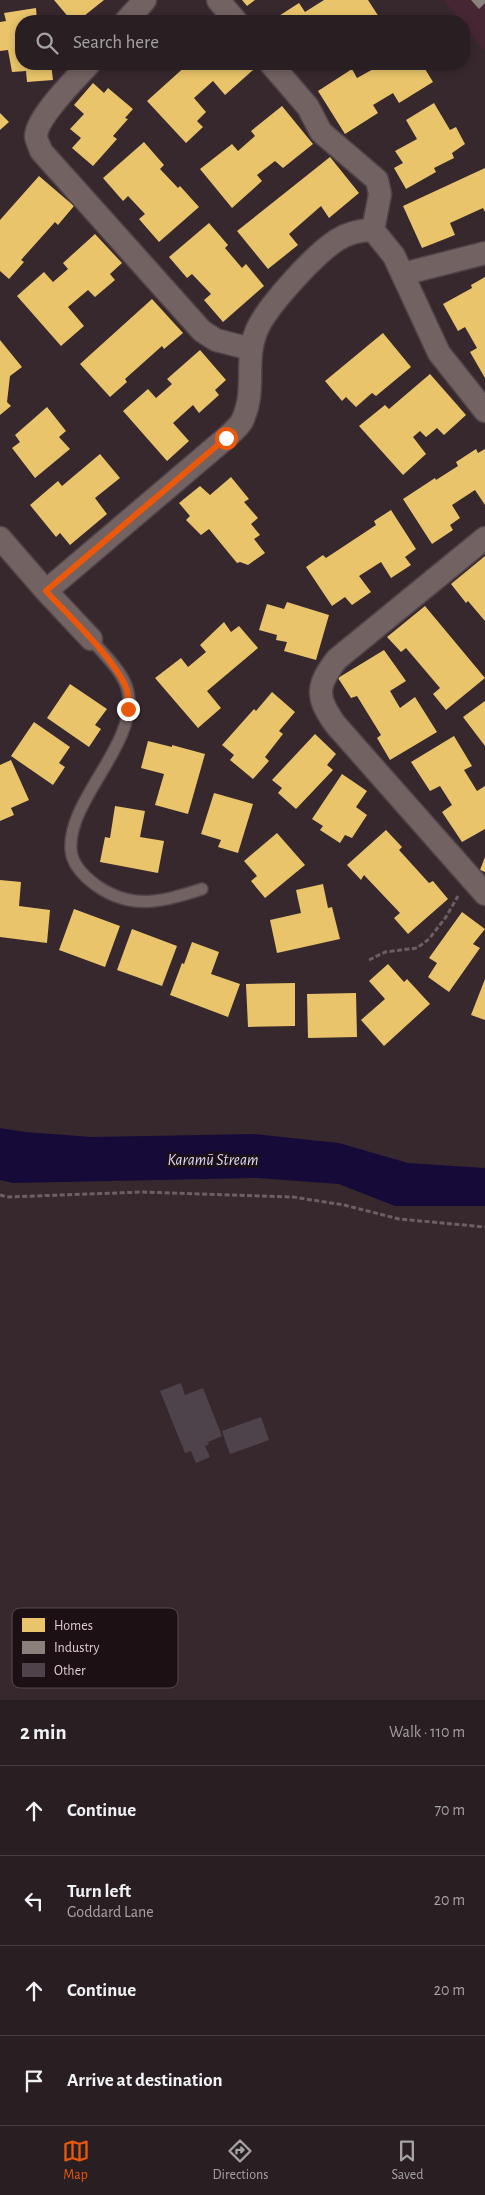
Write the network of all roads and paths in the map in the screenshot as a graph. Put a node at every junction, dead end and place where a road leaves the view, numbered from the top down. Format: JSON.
{"nodes":[{"id":1,"x":145,"y":0,"type":"edge"},
{"id":2,"x":218,"y":0,"type":"edge"},
{"id":3,"x":131,"y":15,"type":"edge"},
{"id":4,"x":231,"y":15,"type":"edge"},
{"id":5,"x":84,"y":70,"type":"edge"},
{"id":6,"x":276,"y":70,"type":"edge"},
{"id":7,"x":373,"y":230,"type":"junction"},
{"id":8,"x":485,"y":253,"type":"edge"},
{"id":9,"x":403,"y":274,"type":"junction"},
{"id":10,"x":251,"y":349,"type":"junction"},
{"id":11,"x":485,"y":411,"type":"edge"},
{"id":12,"x":0,"y":538,"type":"edge"},
{"id":13,"x":485,"y":538,"type":"edge"},
{"id":14,"x":46,"y":591,"type":"junction"},
{"id":15,"x":91,"y":639,"type":"joint"},
{"id":16,"x":469,"y":876,"type":"junction"},
{"id":17,"x":202,"y":889,"type":"dead end"},
{"id":18,"x":485,"y":894,"type":"edge"},
{"id":19,"x":370,"y":960,"type":"dead end"},
{"id":20,"x":0,"y":1195,"type":"edge"},
{"id":21,"x":485,"y":1227,"type":"edge"}],
"edges":[{"from":1,"to":3,"type":"street"},
{"from":2,"to":4,"type":"street"},
{"from":5,"to":10,"type":"street"},
{"from":6,"to":7,"type":"street"},
{"from":7,"to":9,"type":"street"},
{"from":7,"to":10,"type":"street"},
{"from":8,"to":9,"type":"street"},
{"from":9,"to":11,"type":"street"},
{"from":10,"to":14,"type":"street"},
{"from":12,"to":14,"type":"street"},
{"from":13,"to":16,"type":"street"},
{"from":14,"to":15,"type":"street"},
{"from":15,"to":17,"type":"lane"},
{"from":16,"to":18,"type":"street"},
{"from":16,"to":19,"type":"path"},
{"from":20,"to":21,"type":"path"}]}
